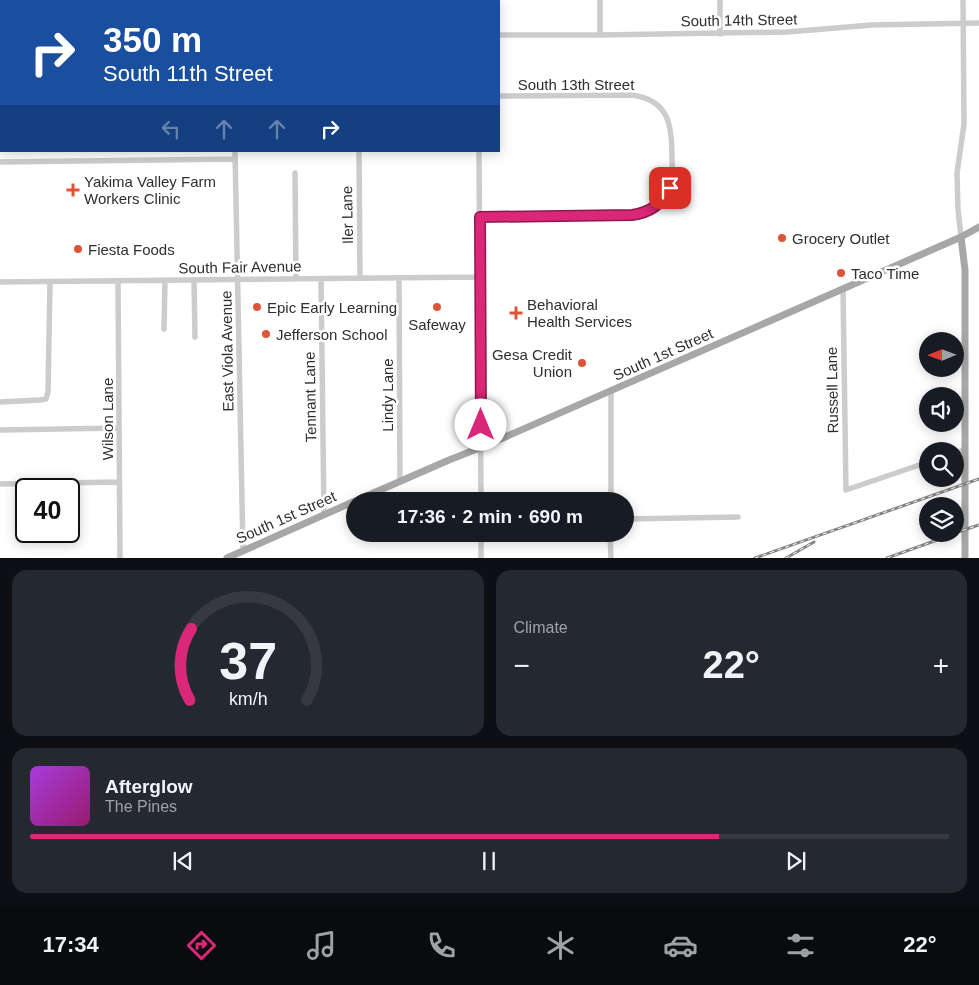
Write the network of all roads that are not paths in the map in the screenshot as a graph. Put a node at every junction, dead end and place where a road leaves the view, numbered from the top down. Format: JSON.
{"nodes":[{"id":1,"x":600,"y":0,"type":"edge"},
{"id":2,"x":720,"y":0,"type":"edge"},
{"id":3,"x":963,"y":0,"type":"edge"},
{"id":4,"x":963,"y":23,"type":"junction"},
{"id":5,"x":979,"y":23,"type":"edge"},
{"id":6,"x":720,"y":34,"type":"junction"},
{"id":7,"x":500,"y":35,"type":"edge"},
{"id":8,"x":600,"y":35,"type":"junction"},
{"id":9,"x":500,"y":96,"type":"edge"},
{"id":10,"x":235,"y":152,"type":"edge"},
{"id":11,"x":359,"y":152,"type":"edge"},
{"id":12,"x":480,"y":152,"type":"edge"},
{"id":13,"x":235,"y":159,"type":"junction"},
{"id":14,"x":0,"y":162,"type":"edge"},
{"id":15,"x":295,"y":172,"type":"dead end"},
{"id":16,"x":480,"y":217,"type":"junction"},
{"id":17,"x":979,"y":227,"type":"edge"},
{"id":18,"x":961,"y":237,"type":"junction"},
{"id":19,"x":480,"y":277,"type":"junction"},
{"id":20,"x":360,"y":278,"type":"junction"},
{"id":21,"x":399,"y":278,"type":"junction"},
{"id":22,"x":296,"y":279,"type":"junction"},
{"id":23,"x":321,"y":279,"type":"junction"},
{"id":24,"x":165,"y":280,"type":"junction"},
{"id":25,"x":238,"y":280,"type":"junction"},
{"id":26,"x":118,"y":281,"type":"junction"},
{"id":27,"x":194,"y":281,"type":"junction"},
{"id":28,"x":0,"y":282,"type":"edge"},
{"id":29,"x":50,"y":282,"type":"junction"},
{"id":30,"x":843,"y":290,"type":"junction"},
{"id":31,"x":164,"y":329,"type":"dead end"},
{"id":32,"x":195,"y":337,"type":"dead end"},
{"id":33,"x":611,"y":391,"type":"junction"},
{"id":34,"x":0,"y":402,"type":"edge"},
{"id":35,"x":119,"y":428,"type":"junction"},
{"id":36,"x":0,"y":430,"type":"edge"},
{"id":37,"x":481,"y":448,"type":"junction"},
{"id":38,"x":964,"y":450,"type":"edge"},
{"id":39,"x":919,"y":465,"type":"edge"},
{"id":40,"x":400,"y":481,"type":"junction"},
{"id":41,"x":120,"y":482,"type":"junction"},
{"id":42,"x":0,"y":484,"type":"edge"},
{"id":43,"x":964,"y":487,"type":"edge"},
{"id":44,"x":375,"y":492,"type":"edge"},
{"id":45,"x":481,"y":492,"type":"edge"},
{"id":46,"x":610,"y":492,"type":"edge"},
{"id":47,"x":346,"y":505,"type":"edge"},
{"id":48,"x":324,"y":515,"type":"junction"},
{"id":49,"x":738,"y":517,"type":"dead end"},
{"id":50,"x":634,"y":519,"type":"edge"},
{"id":51,"x":481,"y":542,"type":"edge"},
{"id":52,"x":610,"y":542,"type":"edge"},
{"id":53,"x":243,"y":551,"type":"junction"},
{"id":54,"x":120,"y":558,"type":"edge"},
{"id":55,"x":227,"y":558,"type":"edge"},
{"id":56,"x":481,"y":558,"type":"edge"},
{"id":57,"x":611,"y":558,"type":"edge"},
{"id":58,"x":964,"y":558,"type":"edge"}],
"edges":[{"from":1,"to":8,"type":"street"},
{"from":2,"to":6,"type":"street"},
{"from":3,"to":4,"type":"street"},
{"from":4,"to":5,"type":"street","name":"South 14th Street"},
{"from":4,"to":6,"type":"street","name":"South 14th Street"},
{"from":4,"to":18,"type":"street"},
{"from":6,"to":8,"type":"street","name":"South 14th Street"},
{"from":7,"to":8,"type":"street","name":"South 14th Street"},
{"from":9,"to":16,"type":"street","name":"South 13th Street"},
{"from":10,"to":13,"type":"street","name":"East Viola Avenue"},
{"from":11,"to":20,"type":"street","name":"Iler Lane"},
{"from":12,"to":16,"type":"street"},
{"from":13,"to":14,"type":"street"},
{"from":13,"to":25,"type":"street","name":"East Viola Avenue"},
{"from":15,"to":22,"type":"street"},
{"from":16,"to":19,"type":"street"},
{"from":17,"to":18,"type":"main road","name":"South 1st Street"},
{"from":18,"to":30,"type":"main road","name":"South 1st Street"},
{"from":18,"to":38,"type":"main road"},
{"from":19,"to":21,"type":"street","name":"South Fair Avenue"},
{"from":19,"to":37,"type":"street"},
{"from":20,"to":21,"type":"street","name":"South Fair Avenue"},
{"from":20,"to":23,"type":"street","name":"South Fair Avenue"},
{"from":21,"to":40,"type":"street","name":"Lindy Lane"},
{"from":22,"to":23,"type":"street","name":"South Fair Avenue"},
{"from":22,"to":25,"type":"street","name":"South Fair Avenue"},
{"from":23,"to":48,"type":"street","name":"Tennant Lane"},
{"from":24,"to":26,"type":"street","name":"South Fair Avenue"},
{"from":24,"to":27,"type":"street","name":"South Fair Avenue"},
{"from":24,"to":31,"type":"street"},
{"from":25,"to":27,"type":"street","name":"South Fair Avenue"},
{"from":25,"to":53,"type":"street","name":"East Viola Avenue"},
{"from":26,"to":29,"type":"street","name":"South Fair Avenue"},
{"from":26,"to":35,"type":"street","name":"Wilson Lane"},
{"from":27,"to":32,"type":"street"},
{"from":28,"to":29,"type":"street","name":"South Fair Avenue"},
{"from":29,"to":34,"type":"street"},
{"from":30,"to":33,"type":"main road","name":"South 1st Street"},
{"from":30,"to":39,"type":"street","name":"Russell Lane"},
{"from":33,"to":37,"type":"main road","name":"South 1st Street"},
{"from":33,"to":46,"type":"street"},
{"from":35,"to":36,"type":"street"},
{"from":35,"to":41,"type":"street","name":"Wilson Lane"},
{"from":37,"to":40,"type":"main road","name":"South 1st Street"},
{"from":37,"to":45,"type":"street"},
{"from":40,"to":44,"type":"main road","name":"South 1st Street"},
{"from":41,"to":42,"type":"street"},
{"from":41,"to":54,"type":"street","name":"Wilson Lane"},
{"from":43,"to":58,"type":"main road"},
{"from":47,"to":48,"type":"main road","name":"South 1st Street"},
{"from":48,"to":53,"type":"main road","name":"South 1st Street"},
{"from":49,"to":50,"type":"street"},
{"from":51,"to":56,"type":"street"},
{"from":52,"to":57,"type":"street"},
{"from":53,"to":55,"type":"main road","name":"South 1st Street"}]}
